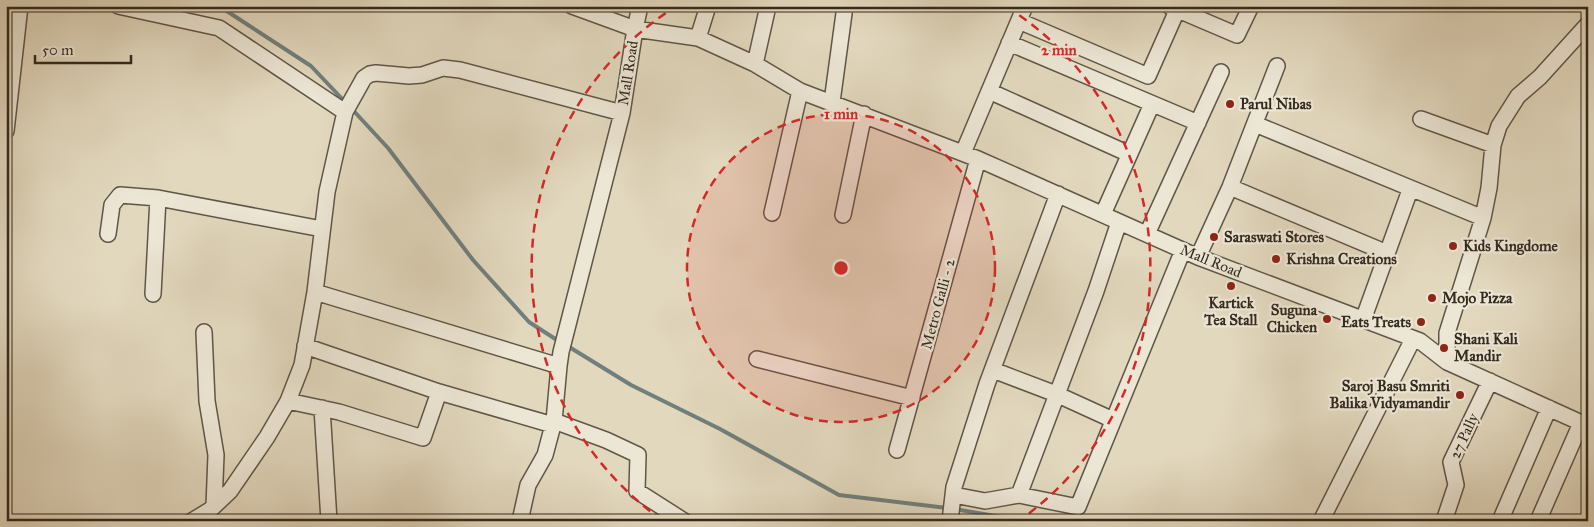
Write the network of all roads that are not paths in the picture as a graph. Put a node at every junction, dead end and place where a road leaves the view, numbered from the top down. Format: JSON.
{"nodes":[{"id":1,"x":20,"y":6,"type":"edge"},
{"id":2,"x":118,"y":6,"type":"edge"},
{"id":3,"x":572,"y":6,"type":"edge"},
{"id":4,"x":640,"y":6,"type":"edge"},
{"id":5,"x":708,"y":6,"type":"edge"},
{"id":6,"x":768,"y":6,"type":"edge"},
{"id":7,"x":845,"y":6,"type":"edge"},
{"id":8,"x":1025,"y":6,"type":"edge"},
{"id":9,"x":1250,"y":6,"type":"edge"},
{"id":10,"x":1175,"y":7,"type":"edge"},
{"id":11,"x":1018,"y":21,"type":"junction"},
{"id":12,"x":1588,"y":24,"type":"edge"},
{"id":13,"x":635,"y":29,"type":"junction"},
{"id":14,"x":698,"y":38,"type":"junction"},
{"id":15,"x":1009,"y":43,"type":"junction"},
{"id":16,"x":755,"y":64,"type":"junction"},
{"id":17,"x":1277,"y":66,"type":"dead end"},
{"id":18,"x":1221,"y":72,"type":"dead end"},
{"id":19,"x":800,"y":91,"type":"junction"},
{"id":20,"x":989,"y":91,"type":"junction"},
{"id":21,"x":832,"y":102,"type":"junction"},
{"id":22,"x":1152,"y":104,"type":"junction"},
{"id":23,"x":345,"y":110,"type":"junction"},
{"id":24,"x":622,"y":113,"type":"junction"},
{"id":25,"x":864,"y":114,"type":"junction"},
{"id":26,"x":1421,"y":119,"type":"dead end"},
{"id":27,"x":1198,"y":123,"type":"junction"},
{"id":28,"x":1255,"y":124,"type":"junction"},
{"id":29,"x":6,"y":131,"type":"edge"},
{"id":30,"x":1493,"y":145,"type":"junction"},
{"id":31,"x":963,"y":153,"type":"junction"},
{"id":32,"x":1129,"y":154,"type":"junction"},
{"id":33,"x":978,"y":159,"type":"junction"},
{"id":34,"x":1230,"y":187,"type":"junction"},
{"id":35,"x":1410,"y":190,"type":"junction"},
{"id":36,"x":1058,"y":194,"type":"junction"},
{"id":37,"x":158,"y":198,"type":"junction"},
{"id":38,"x":772,"y":213,"type":"dead end"},
{"id":39,"x":1103,"y":214,"type":"junction"},
{"id":40,"x":842,"y":215,"type":"dead end"},
{"id":41,"x":1482,"y":218,"type":"junction"},
{"id":42,"x":1119,"y":222,"type":"junction"},
{"id":43,"x":322,"y":229,"type":"junction"},
{"id":44,"x":108,"y":234,"type":"dead end"},
{"id":45,"x":1147,"y":234,"type":"junction"},
{"id":46,"x":1183,"y":250,"type":"junction"},
{"id":47,"x":1387,"y":253,"type":"junction"},
{"id":48,"x":1198,"y":257,"type":"junction"},
{"id":49,"x":315,"y":292,"type":"junction"},
{"id":50,"x":152,"y":294,"type":"dead end"},
{"id":51,"x":1363,"y":320,"type":"junction"},
{"id":52,"x":204,"y":332,"type":"dead end"},
{"id":53,"x":1447,"y":333,"type":"junction"},
{"id":54,"x":1416,"y":340,"type":"junction"},
{"id":55,"x":305,"y":346,"type":"junction"},
{"id":56,"x":560,"y":359,"type":"junction"},
{"id":57,"x":757,"y":359,"type":"dead end"},
{"id":58,"x":1452,"y":364,"type":"junction"},
{"id":59,"x":993,"y":370,"type":"junction"},
{"id":60,"x":1490,"y":381,"type":"junction"},
{"id":61,"x":439,"y":392,"type":"junction"},
{"id":62,"x":1056,"y":394,"type":"junction"},
{"id":63,"x":912,"y":398,"type":"junction"},
{"id":64,"x":288,"y":401,"type":"junction"},
{"id":65,"x":322,"y":408,"type":"junction"},
{"id":66,"x":1550,"y":408,"type":"junction"},
{"id":67,"x":1113,"y":420,"type":"junction"},
{"id":68,"x":554,"y":423,"type":"junction"},
{"id":69,"x":1584,"y":424,"type":"edge"},
{"id":70,"x":897,"y":450,"type":"dead end"},
{"id":71,"x":954,"y":491,"type":"junction"},
{"id":72,"x":1019,"y":495,"type":"junction"},
{"id":73,"x":203,"y":516,"type":"edge"},
{"id":74,"x":329,"y":521,"type":"edge"},
{"id":75,"x":520,"y":521,"type":"edge"},
{"id":76,"x":684,"y":521,"type":"edge"},
{"id":77,"x":950,"y":521,"type":"edge"},
{"id":78,"x":1321,"y":521,"type":"edge"},
{"id":79,"x":1444,"y":521,"type":"edge"},
{"id":80,"x":1500,"y":521,"type":"edge"},
{"id":81,"x":1538,"y":521,"type":"edge"}],
"edges":[{"from":1,"to":29,"type":"street"},
{"from":2,"to":23,"type":"street"},
{"from":3,"to":13,"type":"street"},
{"from":4,"to":13,"type":"street"},
{"from":5,"to":14,"type":"street"},
{"from":6,"to":16,"type":"street"},
{"from":7,"to":21,"type":"street"},
{"from":8,"to":11,"type":"street"},
{"from":9,"to":10,"type":"street"},
{"from":10,"to":11,"type":"street"},
{"from":11,"to":15,"type":"street"},
{"from":12,"to":30,"type":"street"},
{"from":13,"to":14,"type":"street","name":"Mall Road"},
{"from":13,"to":24,"type":"street","name":"Mall Road"},
{"from":14,"to":16,"type":"street","name":"Mall Road"},
{"from":15,"to":20,"type":"street"},
{"from":15,"to":22,"type":"street"},
{"from":16,"to":19,"type":"street","name":"Mall Road"},
{"from":17,"to":28,"type":"street"},
{"from":18,"to":27,"type":"street"},
{"from":19,"to":21,"type":"street","name":"Mall Road"},
{"from":19,"to":38,"type":"street"},
{"from":20,"to":31,"type":"street"},
{"from":20,"to":32,"type":"street"},
{"from":21,"to":25,"type":"street","name":"Mall Road"},
{"from":22,"to":27,"type":"street"},
{"from":22,"to":32,"type":"street"},
{"from":23,"to":24,"type":"street","name":"Mall Road"},
{"from":23,"to":43,"type":"street"},
{"from":24,"to":56,"type":"street"},
{"from":25,"to":31,"type":"street","name":"Mall Road"},
{"from":25,"to":40,"type":"street"},
{"from":26,"to":30,"type":"street"},
{"from":27,"to":45,"type":"street"},
{"from":28,"to":34,"type":"street"},
{"from":28,"to":35,"type":"street"},
{"from":30,"to":41,"type":"street"},
{"from":31,"to":33,"type":"street","name":"Mall Road"},
{"from":32,"to":39,"type":"street"},
{"from":33,"to":36,"type":"street","name":"Mall Road"},
{"from":33,"to":63,"type":"street","name":"Metro Galli - 2"},
{"from":34,"to":47,"type":"street"},
{"from":34,"to":48,"type":"street"},
{"from":35,"to":41,"type":"street"},
{"from":35,"to":47,"type":"street"},
{"from":36,"to":39,"type":"street","name":"Mall Road"},
{"from":36,"to":59,"type":"street"},
{"from":37,"to":43,"type":"street"},
{"from":37,"to":44,"type":"street"},
{"from":37,"to":50,"type":"street"},
{"from":39,"to":42,"type":"street","name":"Mall Road"},
{"from":41,"to":53,"type":"street"},
{"from":42,"to":45,"type":"street","name":"Mall Road"},
{"from":42,"to":62,"type":"street"},
{"from":43,"to":49,"type":"street"},
{"from":45,"to":46,"type":"street","name":"Mall Road"},
{"from":46,"to":48,"type":"street","name":"Mall Road"},
{"from":46,"to":67,"type":"street"},
{"from":47,"to":51,"type":"street"},
{"from":48,"to":51,"type":"street","name":"Mall Road"},
{"from":49,"to":55,"type":"street"},
{"from":49,"to":56,"type":"street"},
{"from":51,"to":54,"type":"street","name":"Mall Road"},
{"from":52,"to":73,"type":"street"},
{"from":53,"to":54,"type":"street"},
{"from":53,"to":58,"type":"street"},
{"from":54,"to":58,"type":"street","name":"Mall Road"},
{"from":54,"to":78,"type":"street"},
{"from":55,"to":61,"type":"street"},
{"from":55,"to":64,"type":"street"},
{"from":56,"to":68,"type":"street"},
{"from":57,"to":63,"type":"street"},
{"from":58,"to":60,"type":"street","name":"Mall Road"},
{"from":59,"to":62,"type":"street"},
{"from":59,"to":71,"type":"street"},
{"from":60,"to":66,"type":"street","name":"Mall Road"},
{"from":60,"to":79,"type":"street","name":"27 Pally"},
{"from":61,"to":65,"type":"street"},
{"from":61,"to":68,"type":"street"},
{"from":62,"to":67,"type":"street"},
{"from":62,"to":72,"type":"street"},
{"from":63,"to":70,"type":"street","name":"Metro Galli - 2"},
{"from":64,"to":65,"type":"street"},
{"from":64,"to":73,"type":"street"},
{"from":65,"to":74,"type":"street"},
{"from":66,"to":69,"type":"street","name":"Mall Road"},
{"from":66,"to":80,"type":"street"},
{"from":67,"to":72,"type":"street"},
{"from":68,"to":75,"type":"street"},
{"from":68,"to":76,"type":"street"},
{"from":69,"to":81,"type":"street"},
{"from":71,"to":72,"type":"street"},
{"from":71,"to":77,"type":"street"}]}
